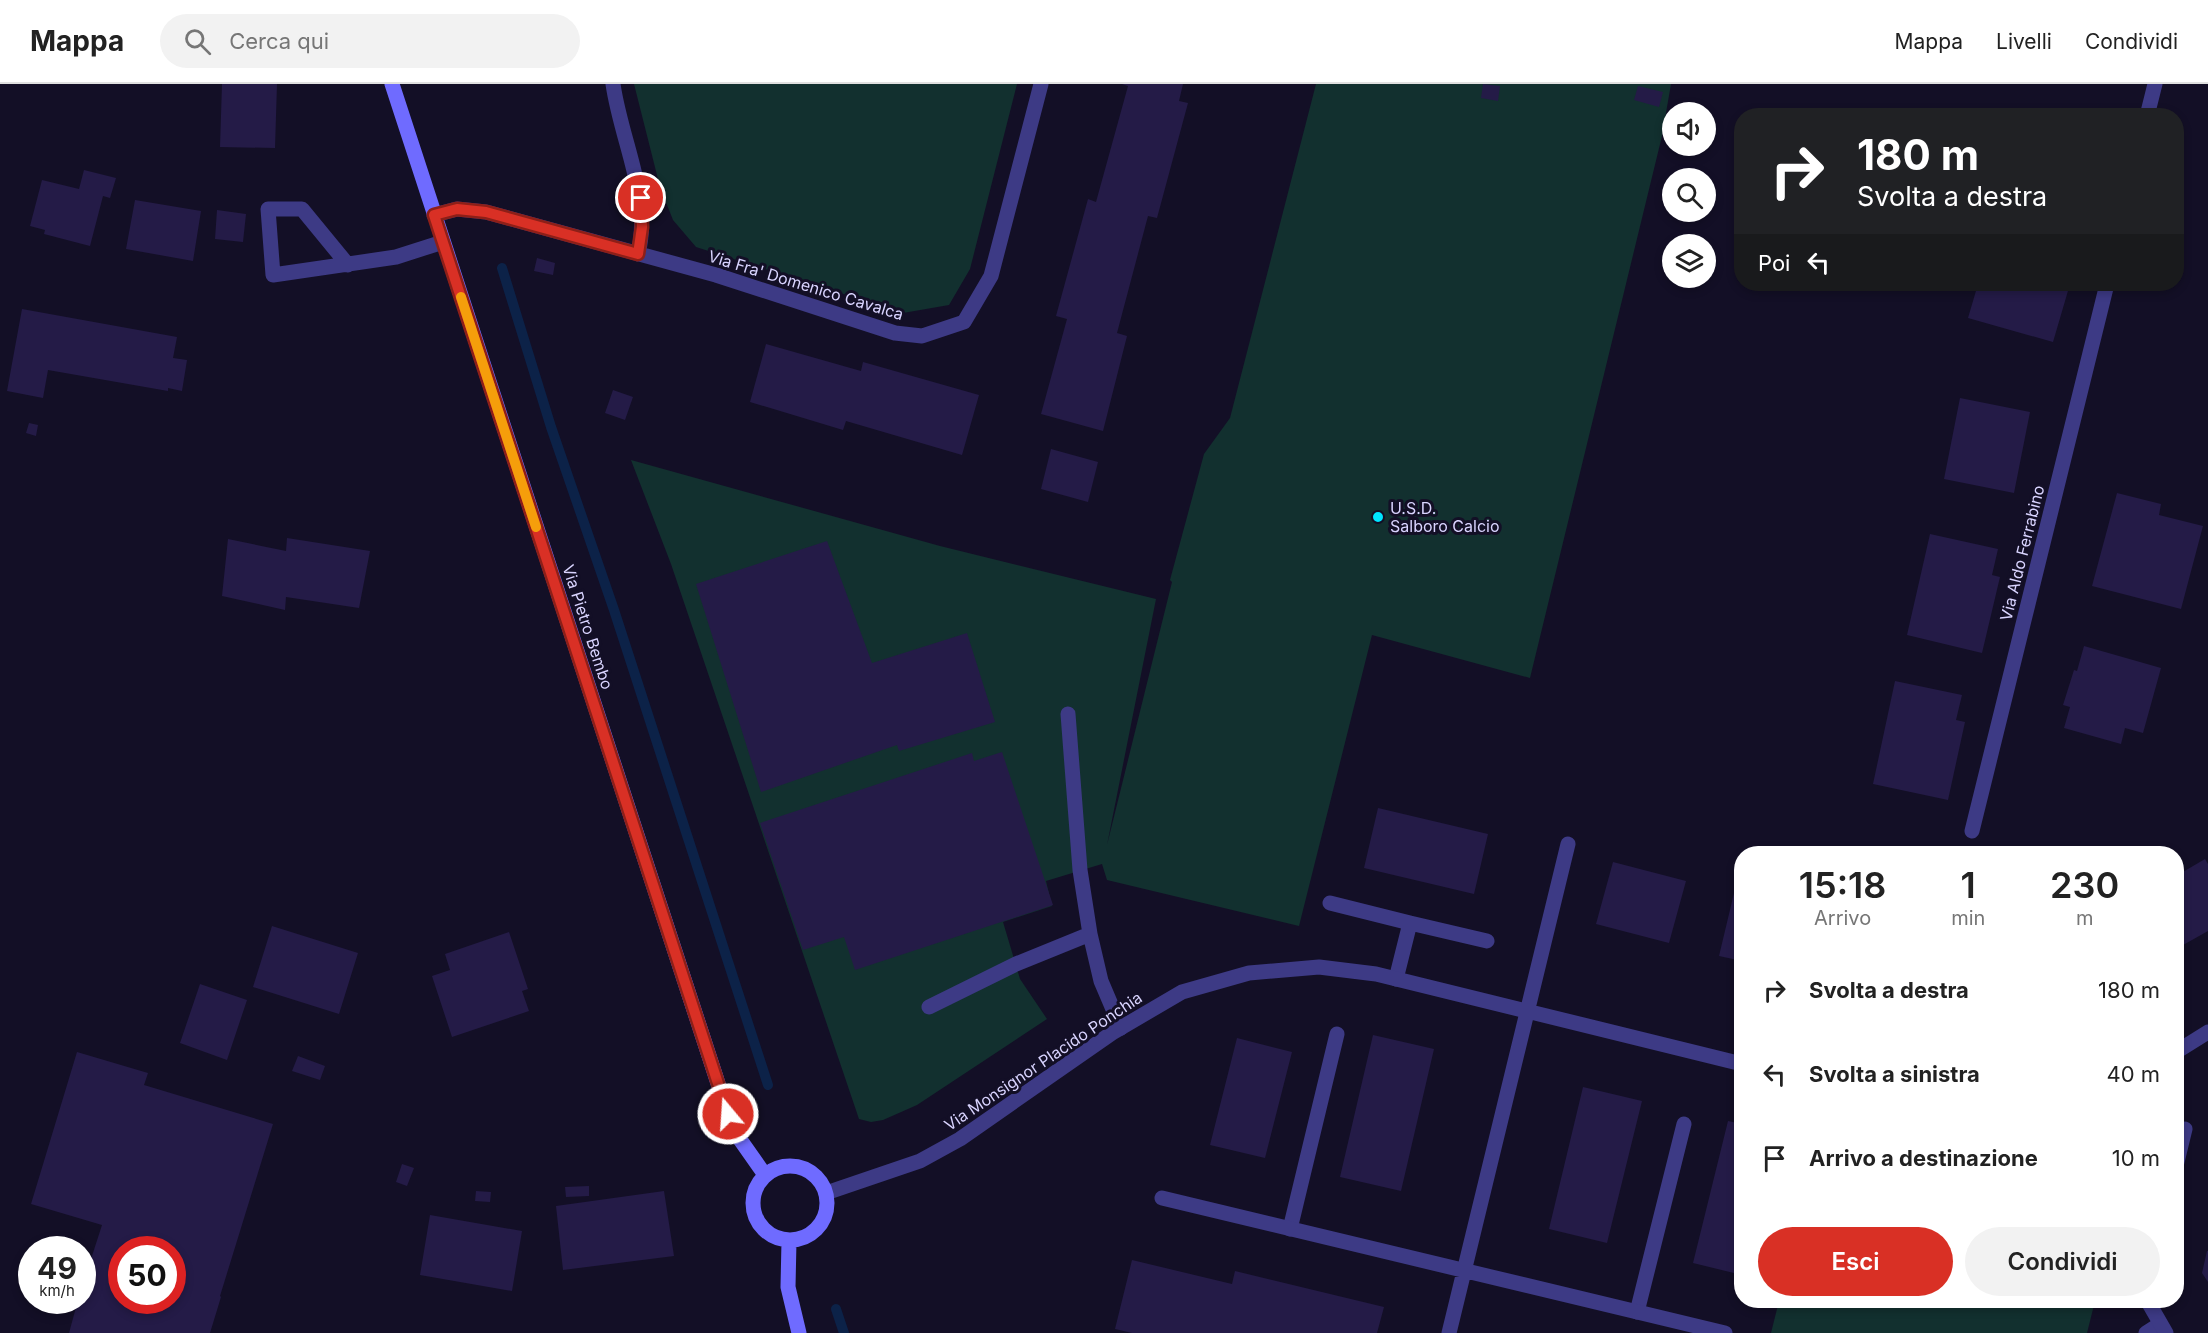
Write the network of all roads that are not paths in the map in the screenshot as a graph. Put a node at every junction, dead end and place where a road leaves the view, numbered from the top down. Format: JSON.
{"nodes":[{"id":1,"x":392,"y":84,"type":"edge"},
{"id":2,"x":613,"y":84,"type":"edge"},
{"id":3,"x":1041,"y":84,"type":"edge"},
{"id":4,"x":2155,"y":84,"type":"edge"},
{"id":5,"x":2149,"y":108,"type":"edge"},
{"id":6,"x":434,"y":215,"type":"junction"},
{"id":7,"x":443,"y":242,"type":"junction"},
{"id":8,"x":638,"y":254,"type":"junction"},
{"id":9,"x":348,"y":265,"type":"junction"},
{"id":10,"x":2105,"y":291,"type":"edge"},
{"id":11,"x":1068,"y":714,"type":"dead end"},
{"id":12,"x":1971,"y":831,"type":"dead end"},
{"id":13,"x":1568,"y":844,"type":"dead end"},
{"id":14,"x":1330,"y":903,"type":"dead end"},
{"id":15,"x":1410,"y":923,"type":"junction"},
{"id":16,"x":1090,"y":934,"type":"junction"},
{"id":17,"x":1487,"y":941,"type":"dead end"},
{"id":18,"x":1396,"y":979,"type":"junction"},
{"id":19,"x":929,"y":1007,"type":"dead end"},
{"id":20,"x":1528,"y":1013,"type":"junction"},
{"id":21,"x":1121,"y":1028,"type":"junction"},
{"id":22,"x":2208,"y":1032,"type":"edge"},
{"id":23,"x":1337,"y":1034,"type":"dead end"},
{"id":24,"x":2184,"y":1047,"type":"edge"},
{"id":25,"x":1734,"y":1062,"type":"edge"},
{"id":26,"x":1684,"y":1124,"type":"dead end"},
{"id":27,"x":2185,"y":1129,"type":"dead end"},
{"id":28,"x":2184,"y":1133,"type":"edge"},
{"id":29,"x":765,"y":1175,"type":"junction"},
{"id":30,"x":826,"y":1193,"type":"junction"},
{"id":31,"x":1162,"y":1198,"type":"dead end"},
{"id":32,"x":1290,"y":1229,"type":"junction"},
{"id":33,"x":789,"y":1241,"type":"junction"},
{"id":34,"x":1465,"y":1270,"type":"junction"},
{"id":35,"x":2152,"y":1308,"type":"edge"},
{"id":36,"x":1637,"y":1312,"type":"junction"},
{"id":37,"x":2163,"y":1328,"type":"edge"},
{"id":38,"x":799,"y":1333,"type":"edge"},
{"id":39,"x":1449,"y":1333,"type":"edge"},
{"id":40,"x":1725,"y":1333,"type":"edge"},
{"id":41,"x":2146,"y":1333,"type":"edge"}],
"edges":[{"from":1,"to":6,"type":"main road","name":"Via Pietro Bembo"},
{"from":2,"to":8,"type":"street"},
{"from":3,"to":8,"type":"street","name":"Via Fra' Domenico Cavalca"},
{"from":4,"to":5,"type":"street"},
{"from":6,"to":7,"type":"main road","name":"Via Pietro Bembo"},
{"from":6,"to":8,"type":"street","name":"Via Fra' Domenico Cavalca"},
{"from":7,"to":9,"type":"street"},
{"from":7,"to":29,"type":"main road","name":"Via Pietro Bembo"},
{"from":9,"to":9,"type":"street"},
{"from":10,"to":12,"type":"street","name":"Via Aldo Ferrabino"},
{"from":11,"to":16,"type":"street"},
{"from":13,"to":20,"type":"street"},
{"from":14,"to":15,"type":"street"},
{"from":15,"to":17,"type":"street"},
{"from":15,"to":18,"type":"street"},
{"from":16,"to":19,"type":"street"},
{"from":16,"to":21,"type":"street"},
{"from":18,"to":20,"type":"street","name":"Via Monsignor Placido Ponchia"},
{"from":18,"to":21,"type":"street","name":"Via Monsignor Placido Ponchia"},
{"from":20,"to":25,"type":"street","name":"Via Monsignor Placido Ponchia"},
{"from":20,"to":34,"type":"street"},
{"from":21,"to":30,"type":"street","name":"Via Monsignor Placido Ponchia"},
{"from":22,"to":24,"type":"street"},
{"from":23,"to":32,"type":"street"},
{"from":26,"to":36,"type":"street"},
{"from":27,"to":28,"type":"street"},
{"from":29,"to":30,"type":"main road"},
{"from":29,"to":33,"type":"main road"},
{"from":30,"to":33,"type":"main road"},
{"from":31,"to":32,"type":"street"},
{"from":32,"to":34,"type":"street"},
{"from":33,"to":38,"type":"main road"},
{"from":34,"to":36,"type":"street"},
{"from":34,"to":39,"type":"street"},
{"from":35,"to":37,"type":"street"},
{"from":36,"to":40,"type":"street"},
{"from":37,"to":41,"type":"street"}]}
